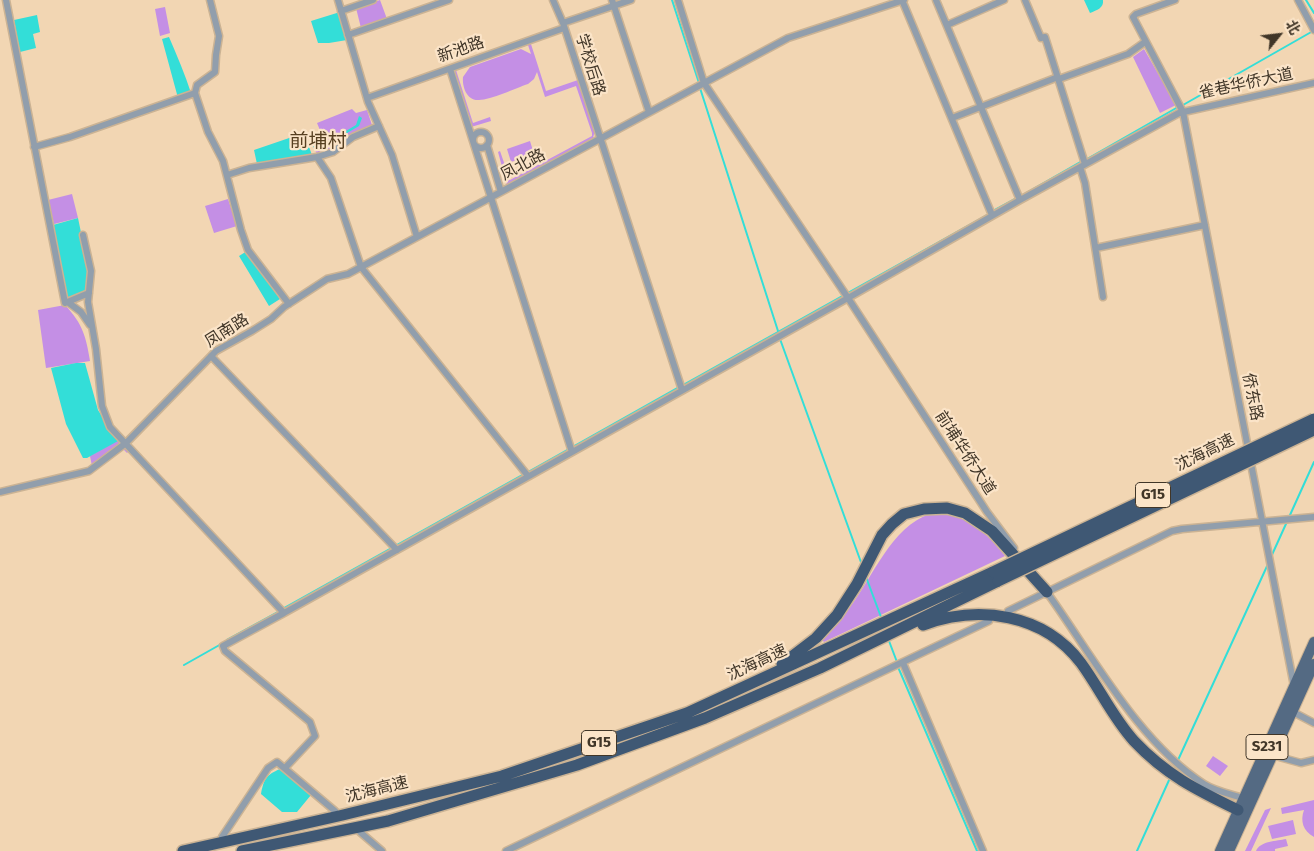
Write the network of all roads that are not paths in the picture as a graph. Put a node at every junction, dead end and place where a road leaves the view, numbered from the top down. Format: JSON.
{"nodes":[{"id":1,"x":6,"y":0,"type":"edge"},
{"id":2,"x":210,"y":0,"type":"edge"},
{"id":3,"x":338,"y":0,"type":"edge"},
{"id":4,"x":373,"y":0,"type":"edge"},
{"id":5,"x":449,"y":0,"type":"edge"},
{"id":6,"x":553,"y":0,"type":"edge"},
{"id":7,"x":631,"y":0,"type":"edge"},
{"id":8,"x":678,"y":0,"type":"edge"},
{"id":9,"x":902,"y":0,"type":"edge"},
{"id":10,"x":936,"y":0,"type":"edge"},
{"id":11,"x":1004,"y":0,"type":"edge"},
{"id":12,"x":1025,"y":0,"type":"edge"},
{"id":13,"x":1175,"y":0,"type":"edge"},
{"id":14,"x":1298,"y":0,"type":"edge"},
{"id":15,"x":613,"y":3,"type":"edge"},
{"id":16,"x":342,"y":11,"type":"junction"},
{"id":17,"x":947,"y":25,"type":"junction"},
{"id":18,"x":564,"y":26,"type":"junction"},
{"id":19,"x":1314,"y":29,"type":"edge"},
{"id":20,"x":348,"y":34,"type":"junction"},
{"id":21,"x":1144,"y":42,"type":"junction"},
{"id":22,"x":450,"y":69,"type":"junction"},
{"id":23,"x":1058,"y":78,"type":"junction"},
{"id":24,"x":1314,"y":83,"type":"edge"},
{"id":25,"x":701,"y":84,"type":"junction"},
{"id":26,"x":195,"y":94,"type":"junction"},
{"id":27,"x":367,"y":98,"type":"junction"},
{"id":28,"x":981,"y":106,"type":"junction"},
{"id":29,"x":1181,"y":108,"type":"junction"},
{"id":30,"x":649,"y":112,"type":"junction"},
{"id":31,"x":952,"y":118,"type":"junction"},
{"id":32,"x":379,"y":126,"type":"junction"},
{"id":33,"x":599,"y":139,"type":"junction"},
{"id":34,"x":473,"y":142,"type":"junction"},
{"id":35,"x":487,"y":144,"type":"junction"},
{"id":36,"x":34,"y":147,"type":"junction"},
{"id":37,"x":316,"y":157,"type":"junction"},
{"id":38,"x":1084,"y":163,"type":"junction"},
{"id":39,"x":227,"y":174,"type":"junction"},
{"id":40,"x":501,"y":192,"type":"junction"},
{"id":41,"x":491,"y":197,"type":"junction"},
{"id":42,"x":1019,"y":198,"type":"junction"},
{"id":43,"x":992,"y":213,"type":"junction"},
{"id":44,"x":1205,"y":225,"type":"junction"},
{"id":45,"x":83,"y":235,"type":"dead end"},
{"id":46,"x":417,"y":237,"type":"junction"},
{"id":47,"x":1096,"y":248,"type":"junction"},
{"id":48,"x":361,"y":267,"type":"junction"},
{"id":49,"x":88,"y":293,"type":"junction"},
{"id":50,"x":846,"y":295,"type":"junction"},
{"id":51,"x":1103,"y":297,"type":"dead end"},
{"id":52,"x":69,"y":303,"type":"dead end"},
{"id":53,"x":288,"y":304,"type":"junction"},
{"id":54,"x":93,"y":332,"type":"junction"},
{"id":55,"x":211,"y":356,"type":"junction"},
{"id":56,"x":681,"y":388,"type":"junction"},
{"id":57,"x":1314,"y":419,"type":"edge"},
{"id":58,"x":1314,"y":430,"type":"edge"},
{"id":59,"x":126,"y":443,"type":"junction"},
{"id":60,"x":571,"y":449,"type":"junction"},
{"id":61,"x":527,"y":474,"type":"junction"},
{"id":62,"x":0,"y":492,"type":"edge"},
{"id":63,"x":1314,"y":517,"type":"edge"},
{"id":64,"x":1262,"y":522,"type":"junction"},
{"id":65,"x":395,"y":548,"type":"junction"},
{"id":66,"x":995,"y":577,"type":"junction"},
{"id":67,"x":1047,"y":592,"type":"junction"},
{"id":68,"x":282,"y":611,"type":"junction"},
{"id":69,"x":1008,"y":611,"type":"dead end"},
{"id":70,"x":988,"y":621,"type":"dead end"},
{"id":71,"x":1314,"y":642,"type":"edge"},
{"id":72,"x":856,"y":650,"type":"junction"},
{"id":73,"x":1314,"y":664,"type":"edge"},
{"id":74,"x":900,"y":665,"type":"junction"},
{"id":75,"x":756,"y":681,"type":"junction"},
{"id":76,"x":1294,"y":686,"type":"junction"},
{"id":77,"x":1292,"y":712,"type":"junction"},
{"id":78,"x":1314,"y":723,"type":"edge"},
{"id":79,"x":1272,"y":755,"type":"junction"},
{"id":80,"x":1314,"y":760,"type":"edge"},
{"id":81,"x":286,"y":768,"type":"junction"},
{"id":82,"x":1243,"y":798,"type":"junction"},
{"id":83,"x":1238,"y":810,"type":"junction"},
{"id":84,"x":334,"y":811,"type":"dead end"},
{"id":85,"x":360,"y":832,"type":"dead end"},
{"id":86,"x":222,"y":837,"type":"dead end"},
{"id":87,"x":521,"y":844,"type":"junction"},
{"id":88,"x":183,"y":851,"type":"edge"},
{"id":89,"x":242,"y":851,"type":"edge"},
{"id":90,"x":382,"y":851,"type":"edge"},
{"id":91,"x":506,"y":851,"type":"edge"},
{"id":92,"x":528,"y":851,"type":"edge"},
{"id":93,"x":983,"y":851,"type":"edge"},
{"id":94,"x":1220,"y":851,"type":"edge"},
{"id":95,"x":1229,"y":851,"type":"edge"}],
"edges":[{"from":1,"to":36,"type":"street"},
{"from":2,"to":26,"type":"street"},
{"from":3,"to":16,"type":"street"},
{"from":4,"to":16,"type":"street"},
{"from":5,"to":20,"type":"street"},
{"from":6,"to":18,"type":"street","name":"学校后路"},
{"from":7,"to":15,"type":"street","name":"新池路"},
{"from":8,"to":25,"type":"street","name":"前埔华侨大道"},
{"from":9,"to":25,"type":"street","name":"凤北路"},
{"from":9,"to":31,"type":"street"},
{"from":10,"to":17,"type":"street"},
{"from":11,"to":17,"type":"street"},
{"from":12,"to":23,"type":"street"},
{"from":13,"to":21,"type":"street","name":"侨东路"},
{"from":14,"to":19,"type":"street"},
{"from":15,"to":18,"type":"street","name":"新池路"},
{"from":15,"to":30,"type":"street"},
{"from":16,"to":20,"type":"street"},
{"from":17,"to":28,"type":"street"},
{"from":18,"to":22,"type":"street","name":"新池路"},
{"from":18,"to":33,"type":"street","name":"学校后路"},
{"from":20,"to":27,"type":"street"},
{"from":21,"to":23,"type":"street"},
{"from":21,"to":29,"type":"street","name":"侨东路"},
{"from":22,"to":27,"type":"street","name":"新池路"},
{"from":22,"to":34,"type":"street"},
{"from":23,"to":28,"type":"street"},
{"from":23,"to":38,"type":"street"},
{"from":24,"to":29,"type":"street","name":"雀巷华侨大道"},
{"from":25,"to":30,"type":"street","name":"凤北路"},
{"from":25,"to":50,"type":"street","name":"前埔华侨大道"},
{"from":26,"to":36,"type":"street"},
{"from":26,"to":39,"type":"street"},
{"from":27,"to":32,"type":"street"},
{"from":28,"to":31,"type":"street"},
{"from":28,"to":42,"type":"street"},
{"from":29,"to":38,"type":"street","name":"雀巷华侨大道"},
{"from":29,"to":44,"type":"street","name":"侨东路"},
{"from":30,"to":33,"type":"street","name":"凤北路"},
{"from":31,"to":43,"type":"street"},
{"from":32,"to":37,"type":"street"},
{"from":32,"to":46,"type":"street"},
{"from":33,"to":40,"type":"street","name":"凤北路"},
{"from":33,"to":56,"type":"street","name":"学校后路"},
{"from":34,"to":35,"type":"street"},
{"from":34,"to":35,"type":"street"},
{"from":34,"to":41,"type":"street"},
{"from":35,"to":40,"type":"street"},
{"from":36,"to":49,"type":"street"},
{"from":37,"to":39,"type":"street"},
{"from":37,"to":48,"type":"street"},
{"from":38,"to":42,"type":"street","name":"雀巷华侨大道"},
{"from":38,"to":47,"type":"street"},
{"from":39,"to":53,"type":"street"},
{"from":40,"to":41,"type":"street","name":"凤北路"},
{"from":41,"to":46,"type":"street","name":"凤北路"},
{"from":41,"to":60,"type":"street"},
{"from":42,"to":43,"type":"street","name":"雀巷华侨大道"},
{"from":43,"to":50,"type":"street","name":"雀巷华侨大道"},
{"from":44,"to":47,"type":"street"},
{"from":44,"to":64,"type":"street","name":"侨东路"},
{"from":45,"to":49,"type":"street"},
{"from":46,"to":48,"type":"street","name":"凤北路"},
{"from":47,"to":51,"type":"street"},
{"from":48,"to":53,"type":"street","name":"凤南路"},
{"from":48,"to":61,"type":"street"},
{"from":49,"to":54,"type":"street"},
{"from":50,"to":56,"type":"street","name":"雀巷华侨大道"},
{"from":50,"to":67,"type":"street","name":"前埔华侨大道"},
{"from":52,"to":54,"type":"street"},
{"from":53,"to":55,"type":"street","name":"凤南路"},
{"from":54,"to":59,"type":"street"},
{"from":55,"to":59,"type":"street","name":"凤南路"},
{"from":55,"to":65,"type":"street"},
{"from":56,"to":60,"type":"street","name":"雀巷华侨大道"},
{"from":57,"to":66,"type":"highway","name":"沈海高速","number":"G15","bridge":true},
{"from":58,"to":66,"type":"highway","name":"沈海高速","number":"G15","bridge":true},
{"from":59,"to":62,"type":"street","name":"凤南路"},
{"from":59,"to":68,"type":"street"},
{"from":60,"to":61,"type":"street","name":"雀巷华侨大道"},
{"from":61,"to":65,"type":"street","name":"雀巷华侨大道"},
{"from":63,"to":64,"type":"street"},
{"from":64,"to":67,"type":"street"},
{"from":64,"to":76,"type":"street","name":"侨东路"},
{"from":65,"to":68,"type":"street","name":"雀巷华侨大道"},
{"from":66,"to":72,"type":"highway","name":"沈海高速","number":"G15"},
{"from":66,"to":75,"type":"highway","name":"沈海高速","number":"G15"},
{"from":67,"to":69,"type":"street"},
{"from":67,"to":75,"type":"highway"},
{"from":67,"to":82,"type":"street","name":"前埔华侨大道"},
{"from":68,"to":81,"type":"street","name":"雀巷华侨大道"},
{"from":70,"to":74,"type":"street"},
{"from":71,"to":76,"type":"main road","number":"S231"},
{"from":72,"to":83,"type":"highway"},
{"from":72,"to":89,"type":"highway","name":"沈海高速","number":"G15"},
{"from":73,"to":77,"type":"main road","number":"S231"},
{"from":74,"to":87,"type":"street"},
{"from":74,"to":93,"type":"street"},
{"from":75,"to":88,"type":"highway","name":"沈海高速","number":"G15"},
{"from":76,"to":82,"type":"main road","number":"S231"},
{"from":77,"to":78,"type":"street"},
{"from":77,"to":79,"type":"main road","number":"S231"},
{"from":79,"to":80,"type":"street"},
{"from":79,"to":95,"type":"main road","number":"S231"},
{"from":81,"to":84,"type":"street"},
{"from":81,"to":86,"type":"street"},
{"from":82,"to":83,"type":"main road","number":"S231"},
{"from":83,"to":94,"type":"main road","number":"S231"},
{"from":85,"to":90,"type":"street"},
{"from":87,"to":91,"type":"street"},
{"from":87,"to":92,"type":"street"}]}
